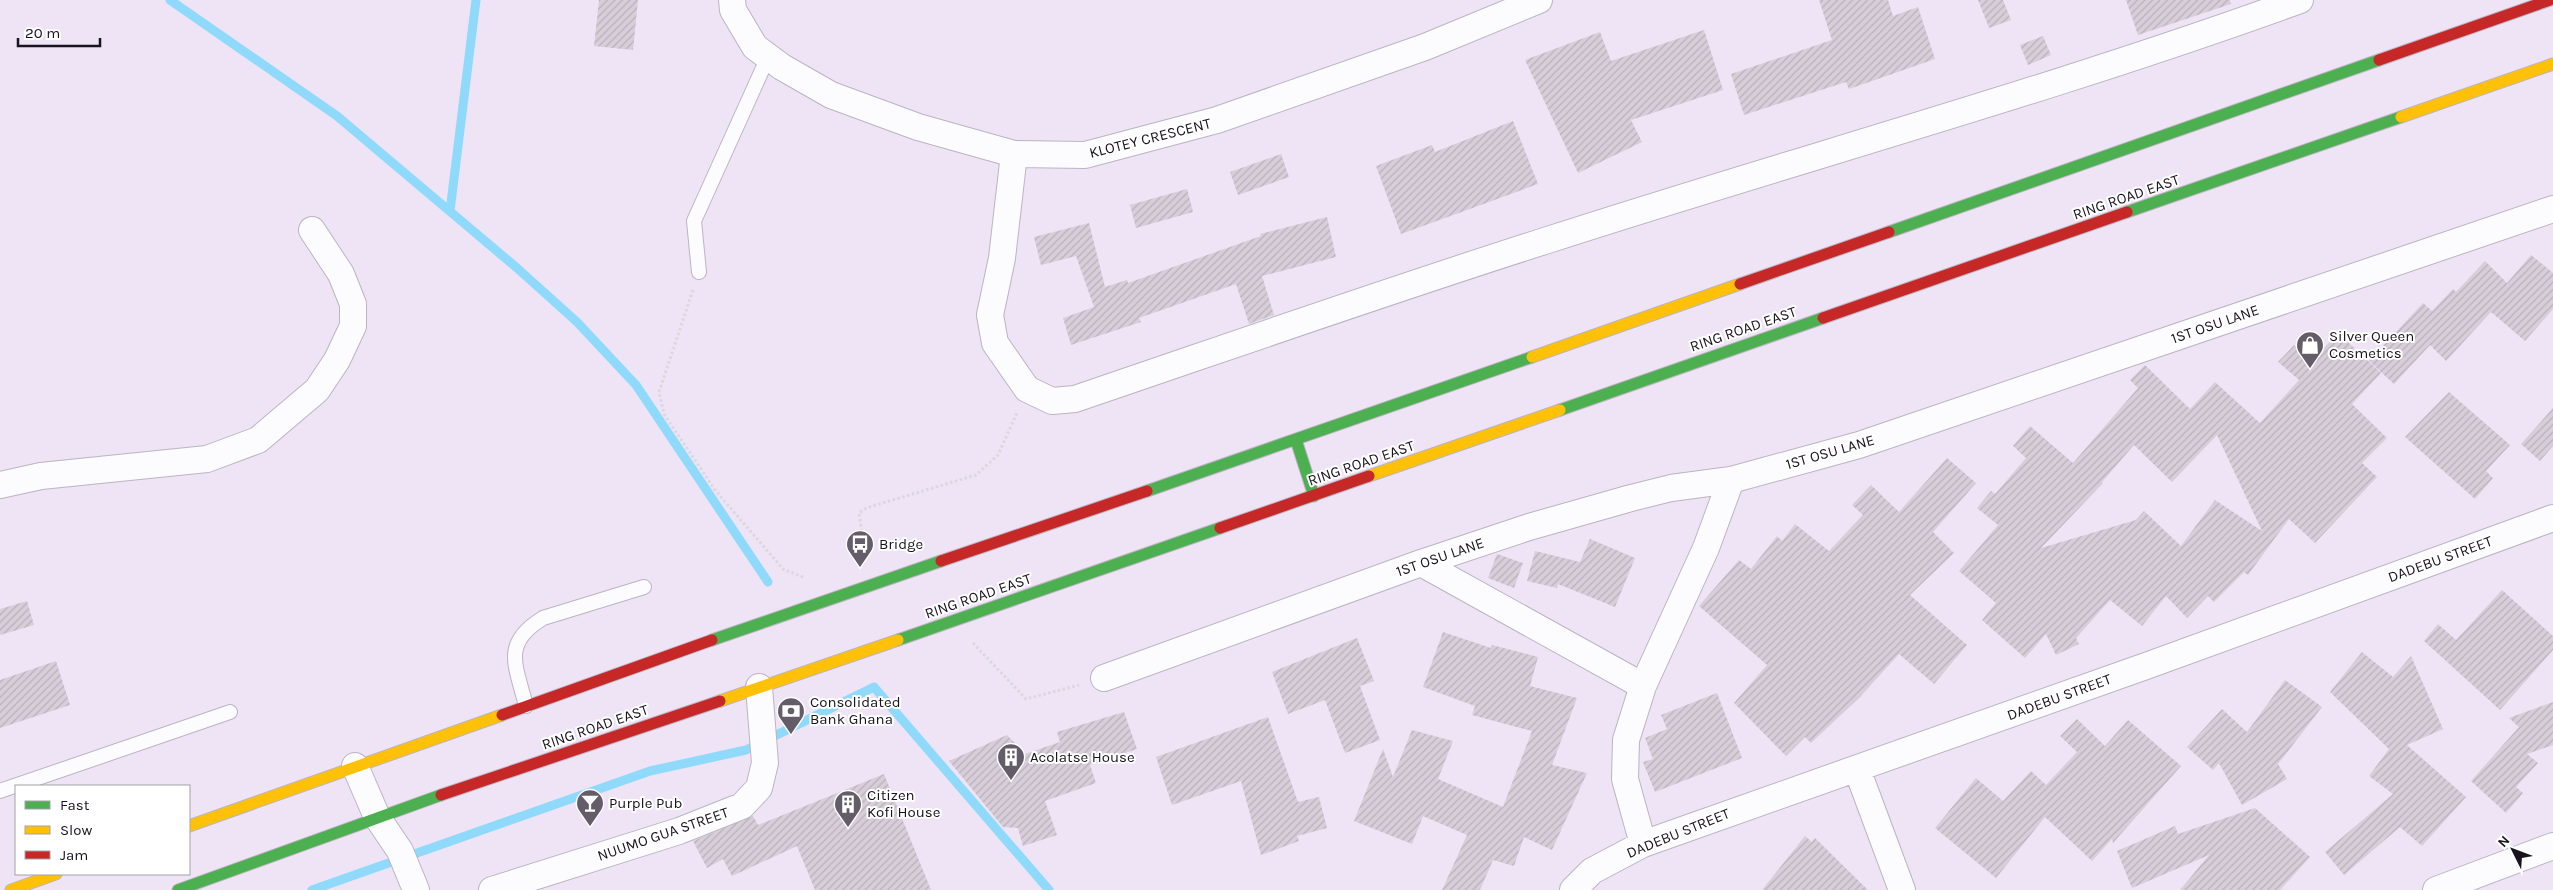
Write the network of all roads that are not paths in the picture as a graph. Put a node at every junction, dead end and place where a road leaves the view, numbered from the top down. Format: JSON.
{"nodes":[{"id":1,"x":732,"y":0,"type":"edge"},
{"id":2,"x":1539,"y":0,"type":"edge"},
{"id":3,"x":2300,"y":0,"type":"edge"},
{"id":4,"x":2550,"y":0,"type":"edge"},
{"id":5,"x":768,"y":57,"type":"junction"},
{"id":6,"x":2553,"y":64,"type":"edge"},
{"id":7,"x":1014,"y":154,"type":"junction"},
{"id":8,"x":2553,"y":209,"type":"edge"},
{"id":9,"x":312,"y":230,"type":"dead end"},
{"id":10,"x":699,"y":272,"type":"road end"},
{"id":11,"x":1296,"y":440,"type":"junction"},
{"id":12,"x":1731,"y":480,"type":"junction"},
{"id":13,"x":0,"y":485,"type":"edge"},
{"id":14,"x":1314,"y":496,"type":"junction"},
{"id":15,"x":2553,"y":518,"type":"edge"},
{"id":16,"x":1422,"y":563,"type":"junction"},
{"id":17,"x":644,"y":587,"type":"dead end"},
{"id":18,"x":1104,"y":678,"type":"road end"},
{"id":19,"x":1643,"y":686,"type":"junction"},
{"id":20,"x":759,"y":687,"type":"junction"},
{"id":21,"x":526,"y":706,"type":"junction"},
{"id":22,"x":230,"y":712,"type":"dead end"},
{"id":23,"x":355,"y":766,"type":"junction"},
{"id":24,"x":1857,"y":768,"type":"junction"},
{"id":25,"x":20,"y":785,"type":"edge"},
{"id":26,"x":15,"y":787,"type":"edge"},
{"id":27,"x":0,"y":792,"type":"edge"},
{"id":28,"x":378,"y":817,"type":"junction"},
{"id":29,"x":190,"y":826,"type":"edge"},
{"id":30,"x":1643,"y":844,"type":"junction"},
{"id":31,"x":2553,"y":846,"type":"edge"},
{"id":32,"x":408,"y":871,"type":"edge"},
{"id":33,"x":53,"y":875,"type":"edge"},
{"id":34,"x":11,"y":890,"type":"edge"},
{"id":35,"x":178,"y":890,"type":"edge"},
{"id":36,"x":492,"y":890,"type":"edge"},
{"id":37,"x":1573,"y":890,"type":"edge"},
{"id":38,"x":1902,"y":890,"type":"edge"},
{"id":39,"x":2436,"y":890,"type":"edge"}],
"edges":[{"from":1,"to":5,"type":"street","name":"KLOTEY CRESCENT"},
{"from":2,"to":7,"type":"street","name":"KLOTEY CRESCENT"},
{"from":3,"to":7,"type":"street"},
{"from":4,"to":11,"type":"main road"},
{"from":5,"to":7,"type":"street","name":"KLOTEY CRESCENT"},
{"from":5,"to":10,"type":"lane"},
{"from":6,"to":14,"type":"main road","name":"RING ROAD EAST"},
{"from":8,"to":12,"type":"street","name":"1ST OSU LANE"},
{"from":9,"to":13,"type":"street"},
{"from":11,"to":14,"type":"main road"},
{"from":11,"to":21,"type":"main road"},
{"from":12,"to":16,"type":"street","name":"1ST OSU LANE"},
{"from":12,"to":19,"type":"street"},
{"from":14,"to":20,"type":"main road","name":"RING ROAD EAST"},
{"from":15,"to":24,"type":"street","name":"DADEBU STREET"},
{"from":16,"to":18,"type":"street","name":"1ST OSU LANE"},
{"from":16,"to":19,"type":"street"},
{"from":17,"to":21,"type":"lane"},
{"from":19,"to":30,"type":"street"},
{"from":20,"to":28,"type":"main road","name":"RING ROAD EAST"},
{"from":20,"to":36,"type":"street","name":"NUUMO GUA STREET"},
{"from":21,"to":23,"type":"main road"},
{"from":22,"to":25,"type":"lane"},
{"from":23,"to":28,"type":"street"},
{"from":23,"to":29,"type":"main road"},
{"from":24,"to":30,"type":"street","name":"DADEBU STREET"},
{"from":24,"to":38,"type":"street"},
{"from":26,"to":27,"type":"lane"},
{"from":28,"to":32,"type":"street"},
{"from":28,"to":35,"type":"main road","name":"RING ROAD EAST"},
{"from":30,"to":37,"type":"street","name":"DADEBU STREET"},
{"from":31,"to":39,"type":"street"},
{"from":33,"to":34,"type":"main road"}]}
